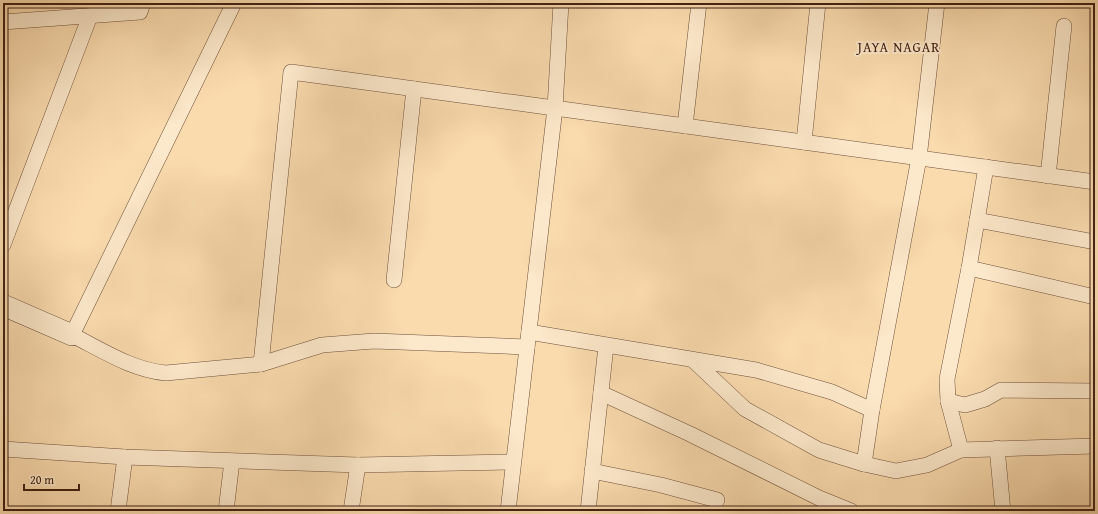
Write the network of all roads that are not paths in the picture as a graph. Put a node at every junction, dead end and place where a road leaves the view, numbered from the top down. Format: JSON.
{"nodes":[{"id":1,"x":143,"y":3,"type":"edge"},
{"id":2,"x":234,"y":3,"type":"edge"},
{"id":3,"x":562,"y":3,"type":"edge"},
{"id":4,"x":699,"y":3,"type":"edge"},
{"id":5,"x":818,"y":3,"type":"edge"},
{"id":6,"x":937,"y":3,"type":"edge"},
{"id":7,"x":90,"y":16,"type":"junction"},
{"id":8,"x":3,"y":22,"type":"edge"},
{"id":9,"x":1064,"y":26,"type":"dead end"},
{"id":10,"x":414,"y":89,"type":"junction"},
{"id":11,"x":555,"y":108,"type":"junction"},
{"id":12,"x":685,"y":126,"type":"junction"},
{"id":13,"x":804,"y":142,"type":"junction"},
{"id":14,"x":919,"y":158,"type":"junction"},
{"id":15,"x":986,"y":167,"type":"junction"},
{"id":16,"x":1048,"y":176,"type":"junction"},
{"id":17,"x":1095,"y":182,"type":"edge"},
{"id":18,"x":977,"y":220,"type":"junction"},
{"id":19,"x":1095,"y":242,"type":"edge"},
{"id":20,"x":3,"y":245,"type":"edge"},
{"id":21,"x":969,"y":268,"type":"junction"},
{"id":22,"x":394,"y":280,"type":"dead end"},
{"id":23,"x":1095,"y":297,"type":"edge"},
{"id":24,"x":3,"y":305,"type":"edge"},
{"id":25,"x":528,"y":332,"type":"junction"},
{"id":26,"x":72,"y":335,"type":"junction"},
{"id":27,"x":606,"y":346,"type":"junction"},
{"id":28,"x":527,"y":347,"type":"junction"},
{"id":29,"x":693,"y":360,"type":"junction"},
{"id":30,"x":261,"y":364,"type":"junction"},
{"id":31,"x":1095,"y":390,"type":"edge"},
{"id":32,"x":601,"y":394,"type":"junction"},
{"id":33,"x":948,"y":401,"type":"junction"},
{"id":34,"x":872,"y":410,"type":"junction"},
{"id":35,"x":1095,"y":446,"type":"edge"},
{"id":36,"x":997,"y":448,"type":"junction"},
{"id":37,"x":3,"y":449,"type":"edge"},
{"id":38,"x":961,"y":450,"type":"junction"},
{"id":39,"x":125,"y":457,"type":"junction"},
{"id":40,"x":232,"y":461,"type":"junction"},
{"id":41,"x":513,"y":462,"type":"junction"},
{"id":42,"x":864,"y":464,"type":"junction"},
{"id":43,"x":358,"y":465,"type":"junction"},
{"id":44,"x":592,"y":472,"type":"junction"},
{"id":45,"x":717,"y":500,"type":"dead end"},
{"id":46,"x":118,"y":511,"type":"edge"},
{"id":47,"x":226,"y":511,"type":"edge"},
{"id":48,"x":351,"y":511,"type":"edge"},
{"id":49,"x":508,"y":511,"type":"edge"},
{"id":50,"x":588,"y":511,"type":"edge"},
{"id":51,"x":851,"y":511,"type":"edge"},
{"id":52,"x":1003,"y":511,"type":"edge"}],
"edges":[{"from":1,"to":7,"type":"street"},
{"from":2,"to":26,"type":"street"},
{"from":3,"to":11,"type":"street"},
{"from":4,"to":12,"type":"street"},
{"from":5,"to":13,"type":"street"},
{"from":6,"to":14,"type":"street"},
{"from":7,"to":8,"type":"street"},
{"from":7,"to":20,"type":"street"},
{"from":9,"to":16,"type":"street"},
{"from":10,"to":11,"type":"street"},
{"from":10,"to":22,"type":"street"},
{"from":10,"to":30,"type":"street"},
{"from":11,"to":12,"type":"street"},
{"from":11,"to":25,"type":"street"},
{"from":12,"to":13,"type":"street"},
{"from":13,"to":14,"type":"street"},
{"from":14,"to":15,"type":"street"},
{"from":14,"to":34,"type":"street"},
{"from":15,"to":16,"type":"street"},
{"from":15,"to":18,"type":"street"},
{"from":16,"to":17,"type":"street"},
{"from":18,"to":19,"type":"street"},
{"from":18,"to":21,"type":"street"},
{"from":21,"to":23,"type":"street"},
{"from":21,"to":33,"type":"street"},
{"from":24,"to":26,"type":"street"},
{"from":25,"to":27,"type":"street"},
{"from":25,"to":28,"type":"street"},
{"from":26,"to":30,"type":"street"},
{"from":27,"to":29,"type":"street"},
{"from":27,"to":32,"type":"street"},
{"from":28,"to":30,"type":"street"},
{"from":28,"to":41,"type":"street"},
{"from":29,"to":34,"type":"street"},
{"from":29,"to":42,"type":"street"},
{"from":31,"to":33,"type":"street"},
{"from":32,"to":44,"type":"street"},
{"from":32,"to":51,"type":"street"},
{"from":33,"to":38,"type":"street"},
{"from":34,"to":42,"type":"street"},
{"from":35,"to":36,"type":"street"},
{"from":36,"to":38,"type":"street"},
{"from":36,"to":52,"type":"street"},
{"from":37,"to":39,"type":"street"},
{"from":38,"to":42,"type":"street"},
{"from":39,"to":40,"type":"street"},
{"from":39,"to":46,"type":"street"},
{"from":40,"to":43,"type":"street"},
{"from":40,"to":47,"type":"street"},
{"from":41,"to":43,"type":"street"},
{"from":41,"to":49,"type":"street"},
{"from":43,"to":48,"type":"street"},
{"from":44,"to":45,"type":"street"},
{"from":44,"to":50,"type":"street"}]}
